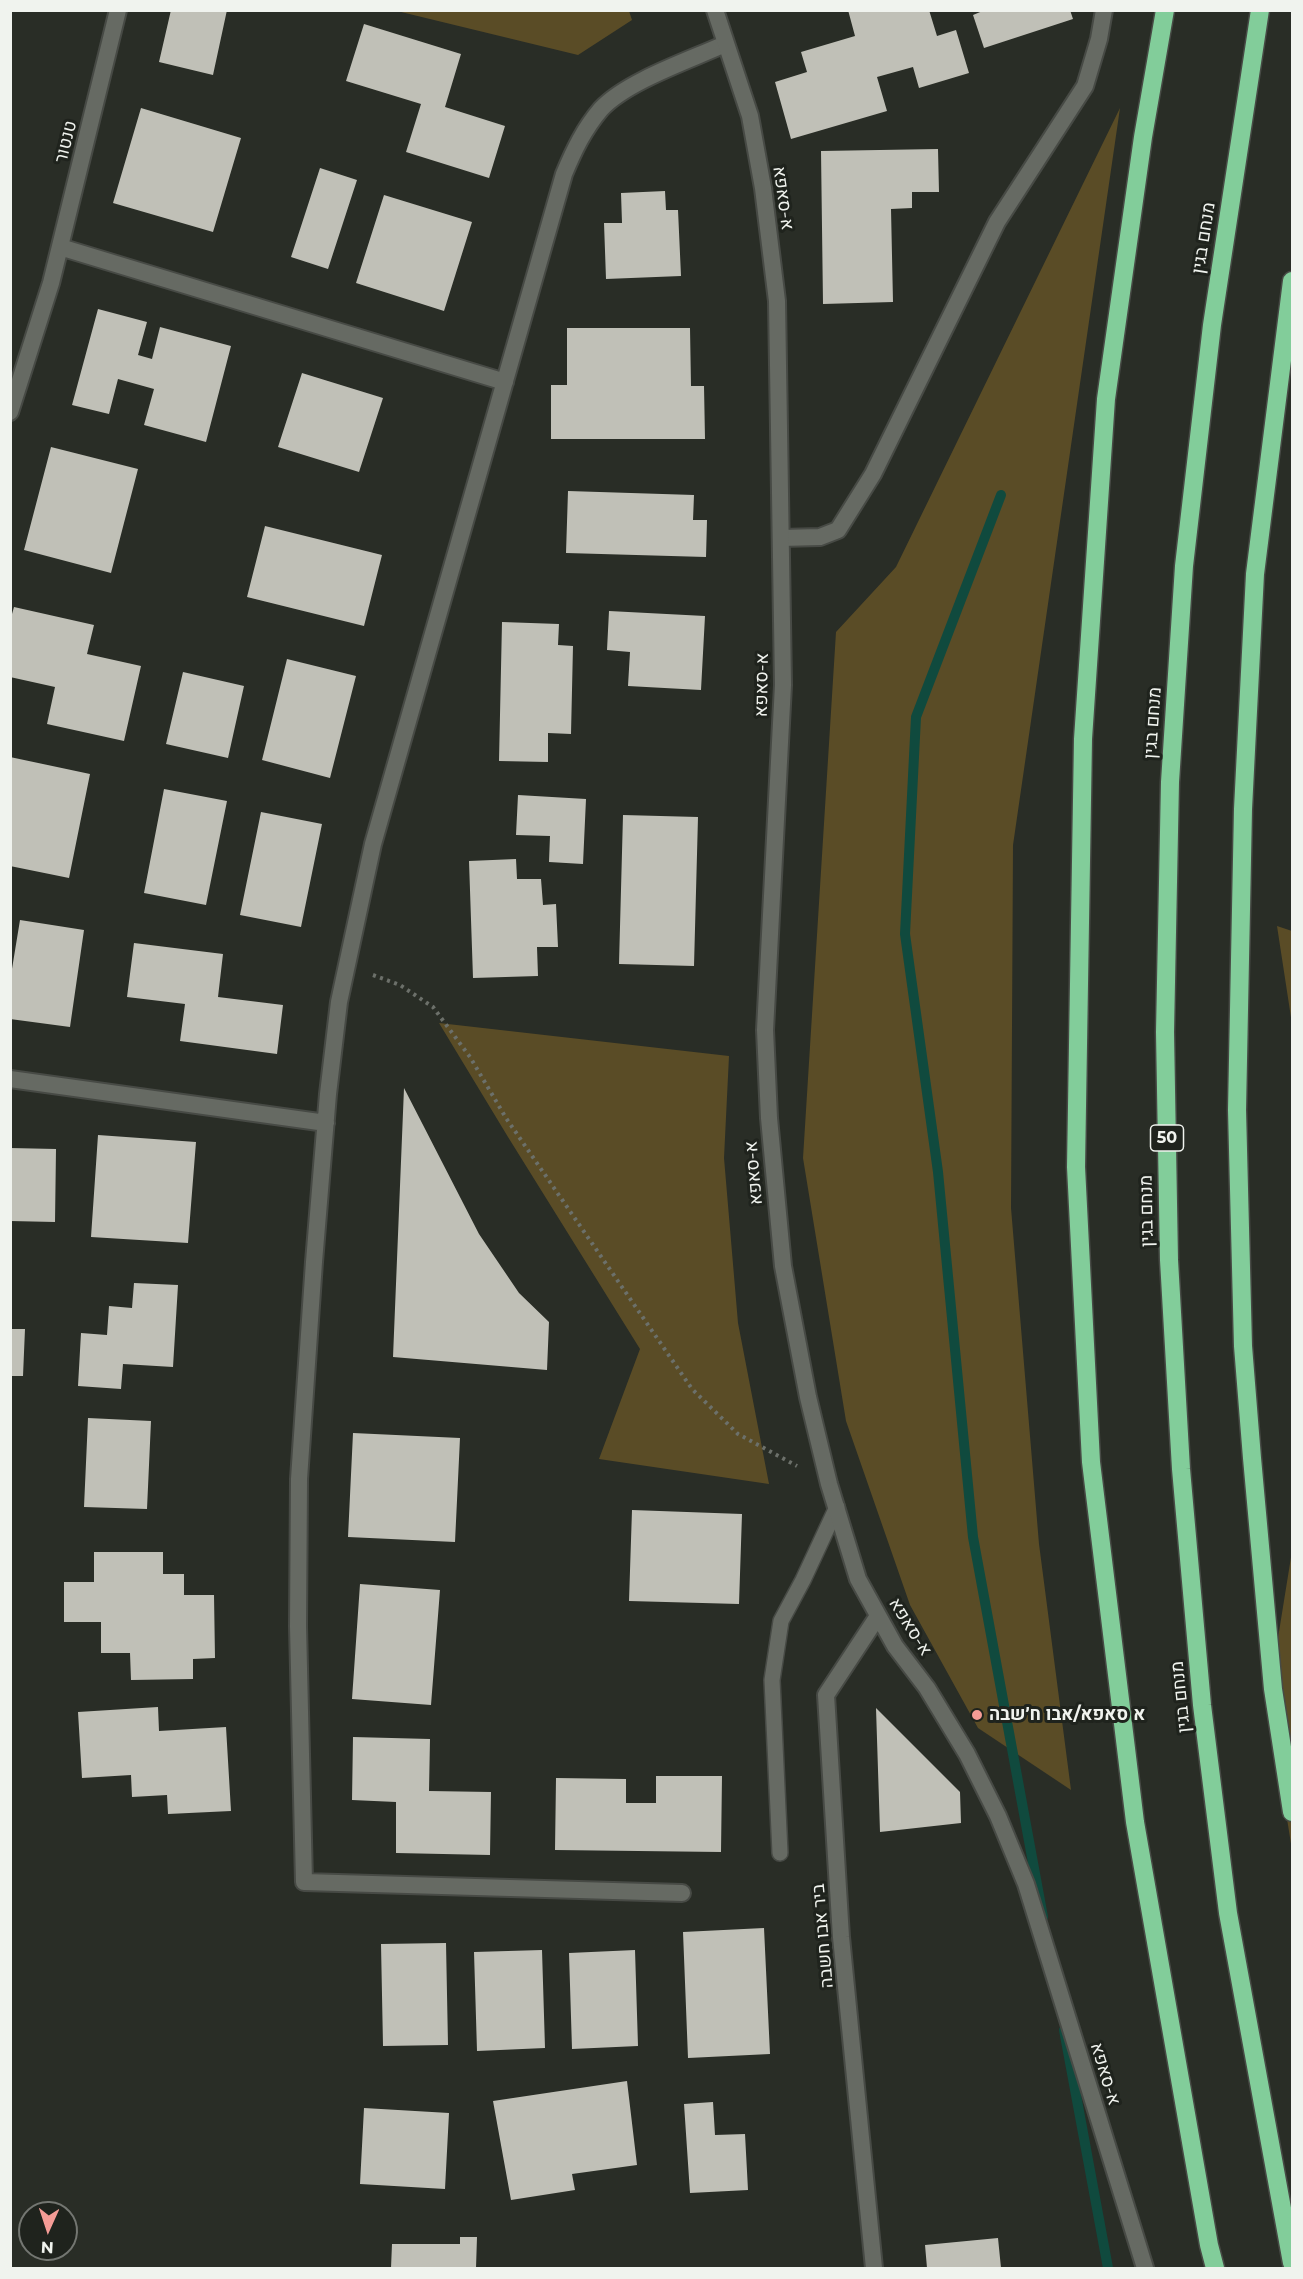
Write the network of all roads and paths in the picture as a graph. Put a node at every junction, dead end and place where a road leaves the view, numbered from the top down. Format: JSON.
{"nodes":[{"id":1,"x":118,"y":10,"type":"edge"},
{"id":2,"x":714,"y":10,"type":"edge"},
{"id":3,"x":1104,"y":10,"type":"edge"},
{"id":4,"x":1165,"y":10,"type":"edge"},
{"id":5,"x":1260,"y":10,"type":"edge"},
{"id":6,"x":725,"y":44,"type":"junction"},
{"id":7,"x":60,"y":247,"type":"junction"},
{"id":8,"x":1293,"y":281,"type":"edge"},
{"id":9,"x":505,"y":382,"type":"junction"},
{"id":10,"x":10,"y":412,"type":"edge"},
{"id":11,"x":781,"y":538,"type":"junction"},
{"id":12,"x":346,"y":966,"type":"junction"},
{"id":13,"x":10,"y":1079,"type":"edge"},
{"id":14,"x":326,"y":1123,"type":"junction"},
{"id":15,"x":829,"y":1484,"type":"junction"},
{"id":16,"x":837,"y":1507,"type":"junction"},
{"id":17,"x":878,"y":1616,"type":"junction"},
{"id":18,"x":1293,"y":1812,"type":"edge"},
{"id":19,"x":780,"y":1853,"type":"dead end"},
{"id":20,"x":682,"y":1893,"type":"dead end"},
{"id":21,"x":1293,"y":2263,"type":"edge"},
{"id":22,"x":874,"y":2268,"type":"edge"},
{"id":23,"x":1145,"y":2268,"type":"edge"},
{"id":24,"x":1215,"y":2268,"type":"edge"}],
"edges":[{"from":1,"to":7,"type":"street","name":"טנטור"},
{"from":2,"to":6,"type":"street","name":"א-סאפא"},
{"from":3,"to":11,"type":"street"},
{"from":4,"to":24,"type":"highway"},
{"from":5,"to":21,"type":"highway","name":"מנחם בגין","number":"50"},
{"from":6,"to":9,"type":"street"},
{"from":6,"to":11,"type":"street","name":"א-סאפא"},
{"from":7,"to":9,"type":"street"},
{"from":7,"to":10,"type":"street","name":"טנטור"},
{"from":8,"to":18,"type":"highway"},
{"from":9,"to":12,"type":"street"},
{"from":11,"to":15,"type":"street","name":"א-סאפא"},
{"from":12,"to":14,"type":"street"},
{"from":12,"to":15,"type":"path"},
{"from":13,"to":14,"type":"street"},
{"from":14,"to":20,"type":"street"},
{"from":15,"to":16,"type":"street","name":"א-סאפא"},
{"from":16,"to":17,"type":"street","name":"א-סאפא"},
{"from":16,"to":19,"type":"lane"},
{"from":17,"to":22,"type":"street","name":"ביר אבו חשבה"},
{"from":17,"to":23,"type":"street","name":"א-סאפא"}]}
